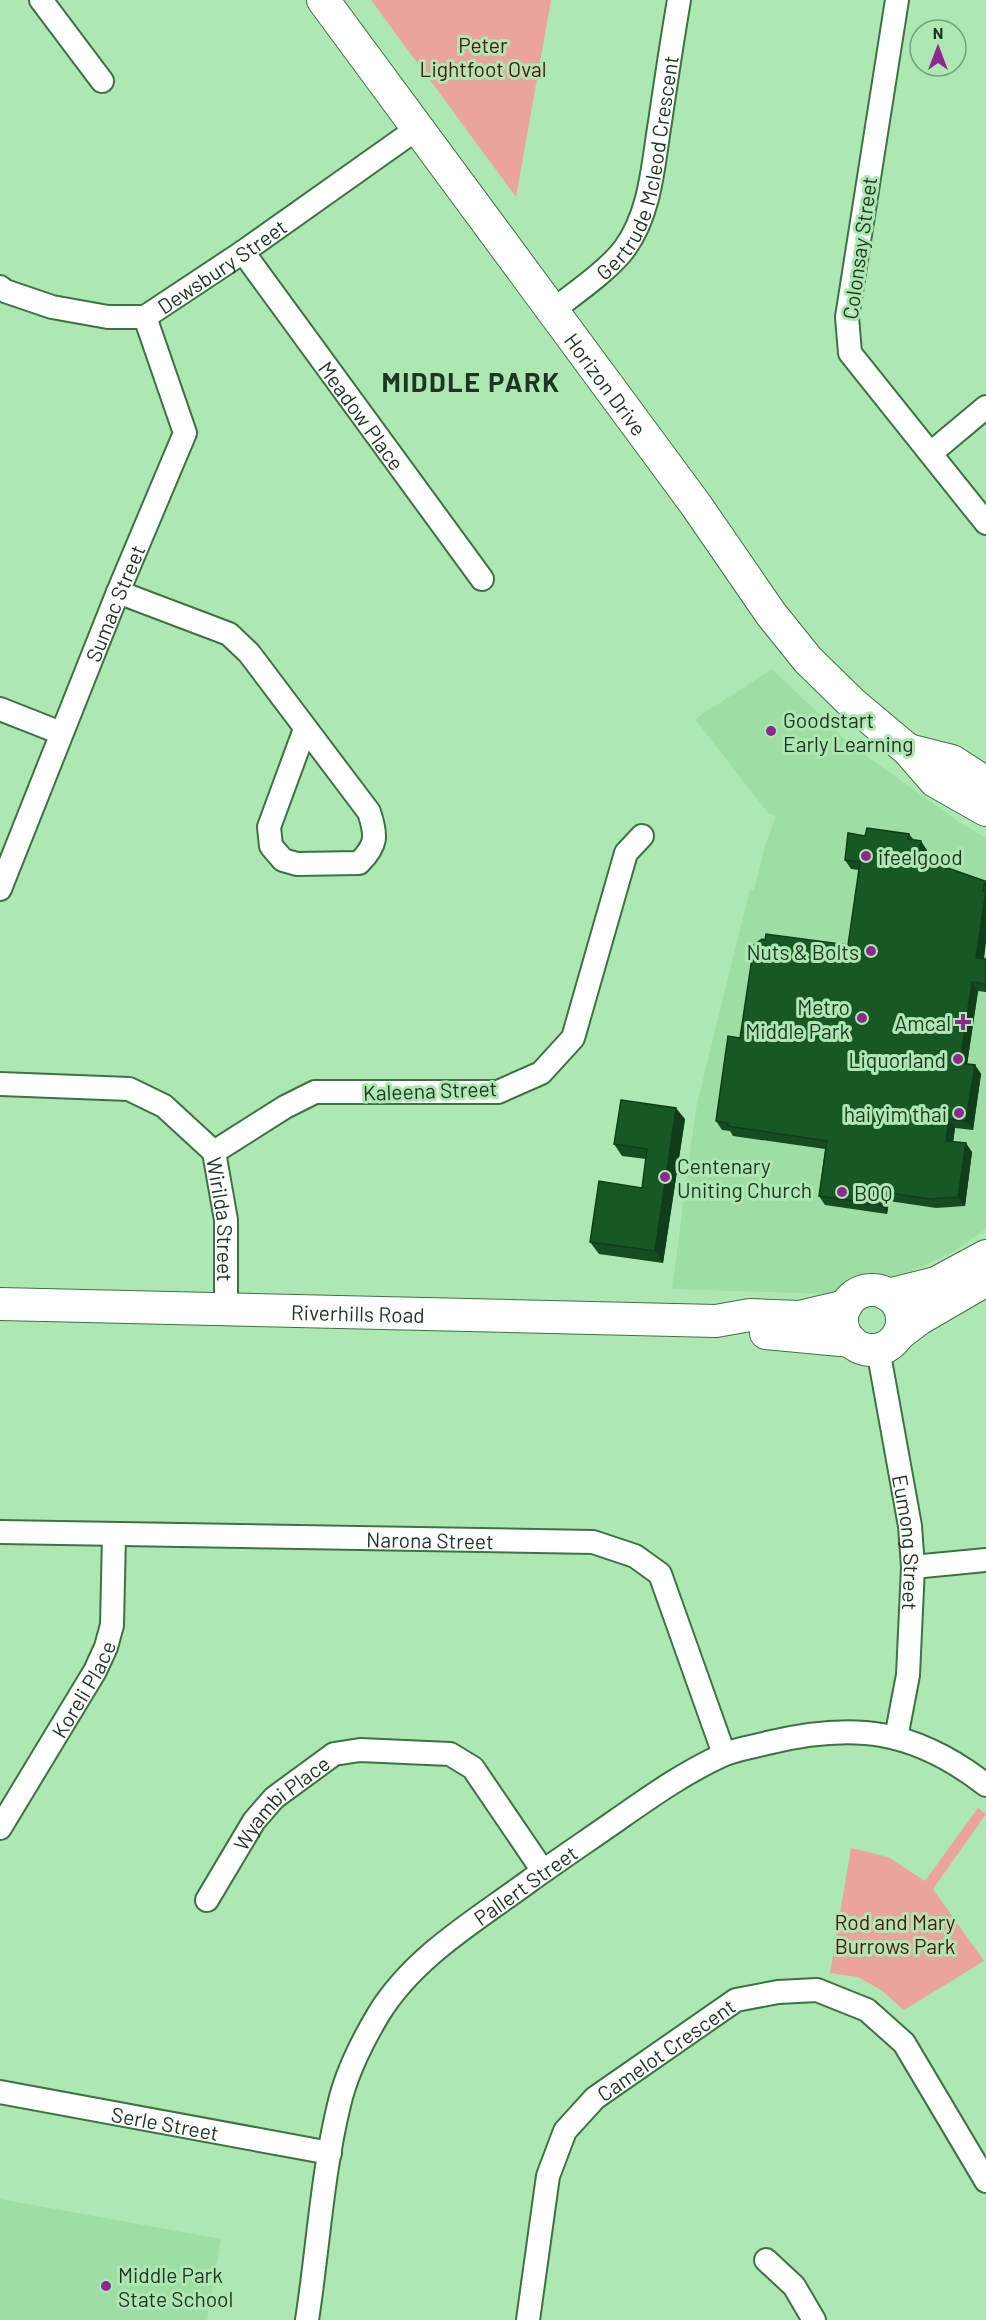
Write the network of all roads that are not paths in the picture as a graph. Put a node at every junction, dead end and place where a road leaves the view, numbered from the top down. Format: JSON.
{"nodes":[{"id":1,"x":41,"y":0,"type":"edge"},
{"id":2,"x":323,"y":0,"type":"edge"},
{"id":3,"x":679,"y":0,"type":"edge"},
{"id":4,"x":897,"y":0,"type":"edge"},
{"id":5,"x":102,"y":81,"type":"dead end"},
{"id":6,"x":418,"y":128,"type":"junction"},
{"id":7,"x":243,"y":252,"type":"junction"},
{"id":8,"x":2,"y":293,"type":"edge"},
{"id":9,"x":553,"y":310,"type":"junction"},
{"id":10,"x":145,"y":317,"type":"junction"},
{"id":11,"x":986,"y":407,"type":"edge"},
{"id":12,"x":931,"y":453,"type":"junction"},
{"id":13,"x":986,"y":523,"type":"edge"},
{"id":14,"x":482,"y":579,"type":"dead end"},
{"id":15,"x":118,"y":592,"type":"junction"},
{"id":16,"x":0,"y":709,"type":"edge"},
{"id":17,"x":304,"y":729,"type":"junction"},
{"id":18,"x":61,"y":734,"type":"junction"},
{"id":19,"x":908,"y":750,"type":"junction"},
{"id":20,"x":986,"y":783,"type":"edge"},
{"id":21,"x":986,"y":810,"type":"edge"},
{"id":22,"x":642,"y":836,"type":"dead end"},
{"id":23,"x":0,"y":888,"type":"edge"},
{"id":24,"x":0,"y":1084,"type":"edge"},
{"id":25,"x":214,"y":1152,"type":"junction"},
{"id":26,"x":986,"y":1256,"type":"edge"},
{"id":27,"x":986,"y":1280,"type":"edge"},
{"id":28,"x":888,"y":1294,"type":"junction"},
{"id":29,"x":0,"y":1304,"type":"edge"},
{"id":30,"x":846,"y":1306,"type":"junction"},
{"id":31,"x":226,"y":1309,"type":"junction"},
{"id":32,"x":716,"y":1321,"type":"junction"},
{"id":33,"x":876,"y":1342,"type":"junction"},
{"id":34,"x":0,"y":1532,"type":"edge"},
{"id":35,"x":114,"y":1535,"type":"junction"},
{"id":36,"x":986,"y":1560,"type":"edge"},
{"id":37,"x":913,"y":1567,"type":"junction"},
{"id":38,"x":896,"y":1738,"type":"junction"},
{"id":39,"x":724,"y":1754,"type":"junction"},
{"id":40,"x":986,"y":1785,"type":"edge"},
{"id":41,"x":0,"y":1828,"type":"edge"},
{"id":42,"x":543,"y":1872,"type":"junction"},
{"id":43,"x":207,"y":1900,"type":"dead end"},
{"id":44,"x":0,"y":2092,"type":"edge"},
{"id":45,"x":330,"y":2153,"type":"junction"},
{"id":46,"x":985,"y":2178,"type":"edge"},
{"id":47,"x":766,"y":2260,"type":"dead end"},
{"id":48,"x":307,"y":2320,"type":"edge"},
{"id":49,"x":528,"y":2320,"type":"edge"},
{"id":50,"x":814,"y":2320,"type":"edge"}],
"edges":[{"from":1,"to":5,"type":"street"},
{"from":2,"to":6,"type":"street","name":"Horizon Drive"},
{"from":3,"to":9,"type":"street","name":"Gertrude Mcleod Crescent"},
{"from":4,"to":12,"type":"street","name":"Colonsay Street"},
{"from":6,"to":7,"type":"street","name":"Dewsbury Street"},
{"from":6,"to":9,"type":"street","name":"Horizon Drive"},
{"from":7,"to":10,"type":"street","name":"Dewsbury Street"},
{"from":7,"to":14,"type":"street","name":"Meadow Place"},
{"from":8,"to":10,"type":"street","name":"Dewsbury Street"},
{"from":9,"to":19,"type":"street","name":"Horizon Drive"},
{"from":10,"to":15,"type":"street","name":"Sumac Street"},
{"from":11,"to":12,"type":"street"},
{"from":12,"to":13,"type":"street","name":"Colonsay Street"},
{"from":15,"to":17,"type":"street"},
{"from":15,"to":18,"type":"street","name":"Sumac Street"},
{"from":16,"to":18,"type":"street"},
{"from":17,"to":17,"type":"street"},
{"from":18,"to":23,"type":"street","name":"Sumac Street"},
{"from":19,"to":20,"type":"street","name":"Horizon Drive"},
{"from":19,"to":21,"type":"street","name":"Horizon Drive"},
{"from":22,"to":25,"type":"street","name":"Kaleena Street"},
{"from":24,"to":25,"type":"street","name":"Wirilda Street"},
{"from":25,"to":31,"type":"street","name":"Wirilda Street"},
{"from":26,"to":28,"type":"street"},
{"from":27,"to":33,"type":"street"},
{"from":28,"to":30,"type":"street"},
{"from":28,"to":33,"type":"street"},
{"from":29,"to":31,"type":"street","name":"Riverhills Road"},
{"from":30,"to":32,"type":"street","name":"Riverhills Road"},
{"from":30,"to":33,"type":"street"},
{"from":31,"to":32,"type":"street","name":"Riverhills Road"},
{"from":32,"to":33,"type":"street","name":"Riverhills Road"},
{"from":33,"to":37,"type":"street","name":"Eumong Street"},
{"from":34,"to":35,"type":"street","name":"Narona Street"},
{"from":35,"to":39,"type":"street","name":"Narona Street"},
{"from":35,"to":41,"type":"street","name":"Koreli Place"},
{"from":36,"to":37,"type":"street"},
{"from":37,"to":38,"type":"street","name":"Eumong Street"},
{"from":38,"to":39,"type":"street","name":"Pallert Street"},
{"from":38,"to":40,"type":"street","name":"Pallert Street"},
{"from":39,"to":42,"type":"street","name":"Pallert Street"},
{"from":42,"to":43,"type":"street","name":"Wyambi Place"},
{"from":42,"to":45,"type":"street","name":"Pallert Street"},
{"from":44,"to":45,"type":"street","name":"Serle Street"},
{"from":45,"to":48,"type":"street","name":"Pallert Street"},
{"from":46,"to":49,"type":"street","name":"Camelot Crescent"},
{"from":47,"to":50,"type":"street"}]}
